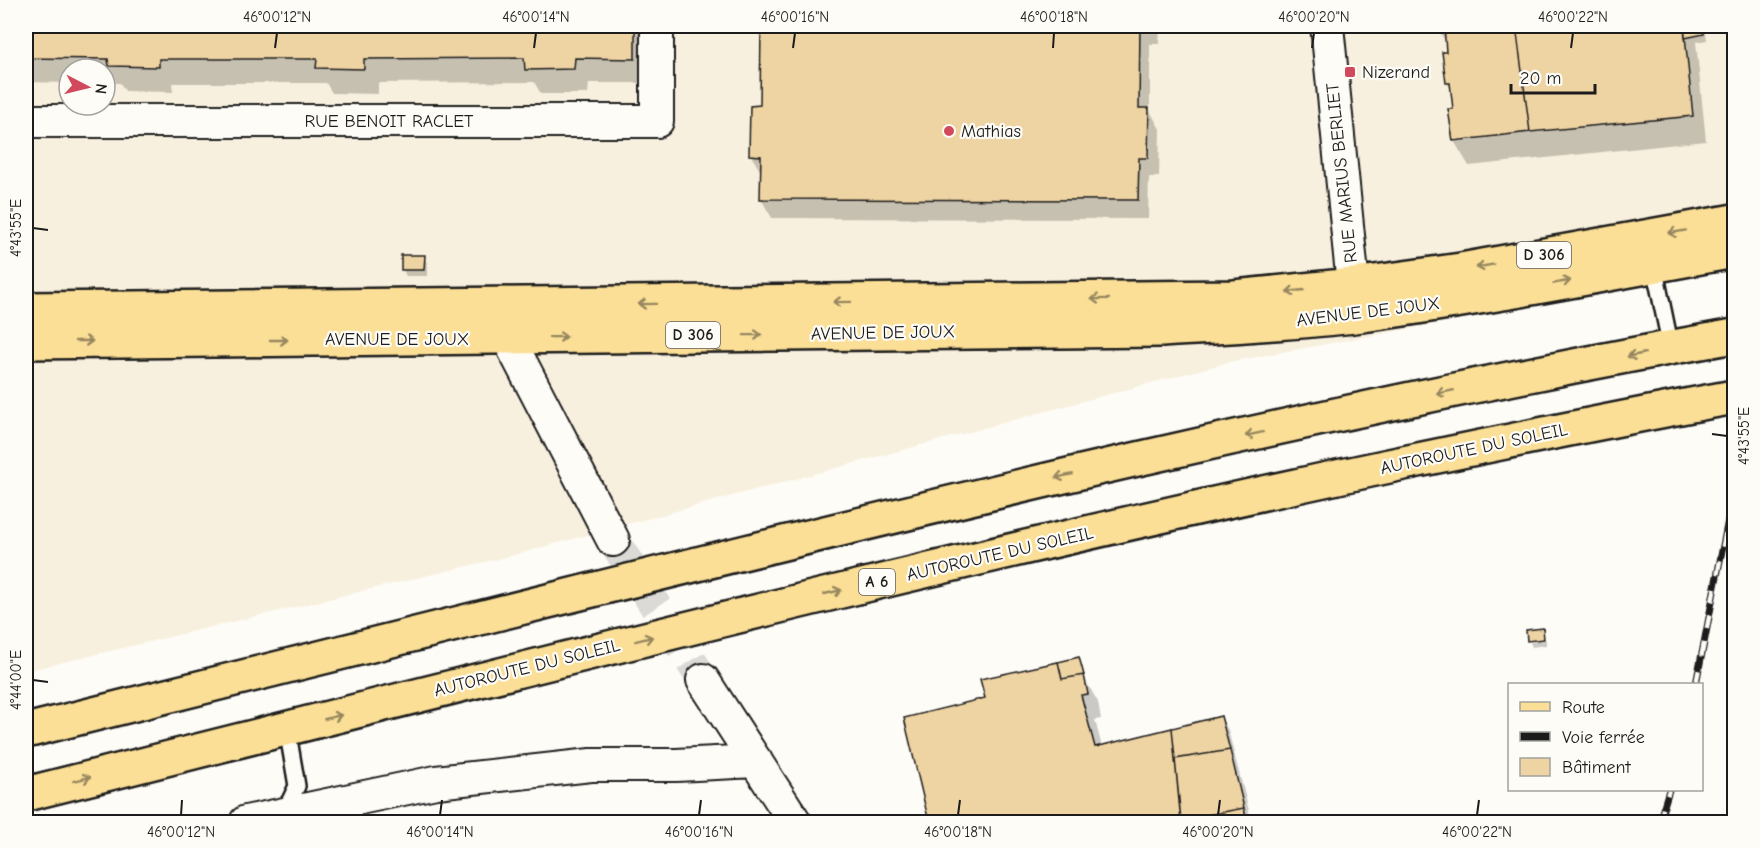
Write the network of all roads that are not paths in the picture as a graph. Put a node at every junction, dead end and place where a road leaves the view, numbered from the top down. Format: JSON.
{"nodes":[{"id":1,"x":657,"y":26,"type":"edge"},
{"id":2,"x":1327,"y":26,"type":"edge"},
{"id":3,"x":26,"y":121,"type":"edge"},
{"id":4,"x":1734,"y":221,"type":"edge"},
{"id":5,"x":1734,"y":251,"type":"edge"},
{"id":6,"x":1654,"y":266,"type":"junction"},
{"id":7,"x":1356,"y":300,"type":"junction"},
{"id":8,"x":508,"y":305,"type":"junction"},
{"id":9,"x":26,"y":309,"type":"edge"},
{"id":10,"x":878,"y":317,"type":"junction"},
{"id":11,"x":1734,"y":336,"type":"edge"},
{"id":12,"x":508,"y":338,"type":"junction"},
{"id":13,"x":26,"y":342,"type":"edge"},
{"id":14,"x":1671,"y":348,"type":"junction"},
{"id":15,"x":1734,"y":397,"type":"edge"},
{"id":16,"x":613,"y":540,"type":"tunnel mouth"},
{"id":17,"x":703,"y":680,"type":"tunnel mouth"},
{"id":18,"x":287,"y":728,"type":"junction"},
{"id":19,"x":26,"y":731,"type":"edge"},
{"id":20,"x":756,"y":761,"type":"junction"},
{"id":21,"x":26,"y":794,"type":"edge"},
{"id":22,"x":284,"y":813,"type":"junction"},
{"id":23,"x":246,"y":822,"type":"edge"},
{"id":24,"x":795,"y":822,"type":"edge"}],
"edges":[{"from":1,"to":3,"type":"street","name":"RUE BENOIT RACLET"},
{"from":2,"to":7,"type":"street","name":"RUE MARIUS BERLIET"},
{"from":4,"to":7,"type":"main road","name":"AVENUE DE JOUX","number":"D 306","one_way":true},
{"from":5,"to":6,"type":"main road","name":"AVENUE DE JOUX","number":"D 306"},
{"from":7,"to":6,"type":"main road","name":"AVENUE DE JOUX","number":"D 306","one_way":true},
{"from":6,"to":14,"type":"lane"},
{"from":7,"to":10,"type":"main road","name":"AVENUE DE JOUX","number":"D 306"},
{"from":8,"to":9,"type":"main road","name":"AVENUE DE JOUX","number":"D 306"},
{"from":10,"to":8,"type":"main road","name":"AVENUE DE JOUX","number":"D 306","one_way":true},
{"from":8,"to":12,"type":"street"},
{"from":12,"to":10,"type":"main road","name":"AVENUE DE JOUX","number":"D 306","one_way":true},
{"from":11,"to":14,"type":"main road"},
{"from":13,"to":12,"type":"main road","name":"AVENUE DE JOUX","number":"D 306","one_way":true},
{"from":12,"to":16,"type":"street"},
{"from":14,"to":19,"type":"main road","one_way":true},
{"from":18,"to":15,"type":"main road","name":"AUTOROUTE DU SOLEIL","number":"A 6","one_way":true},
{"from":17,"to":20,"type":"street"},
{"from":21,"to":18,"type":"main road","name":"AUTOROUTE DU SOLEIL","number":"A 6","one_way":true},
{"from":18,"to":22,"type":"lane"},
{"from":20,"to":22,"type":"street"},
{"from":20,"to":24,"type":"street"},
{"from":22,"to":23,"type":"street"}]}
